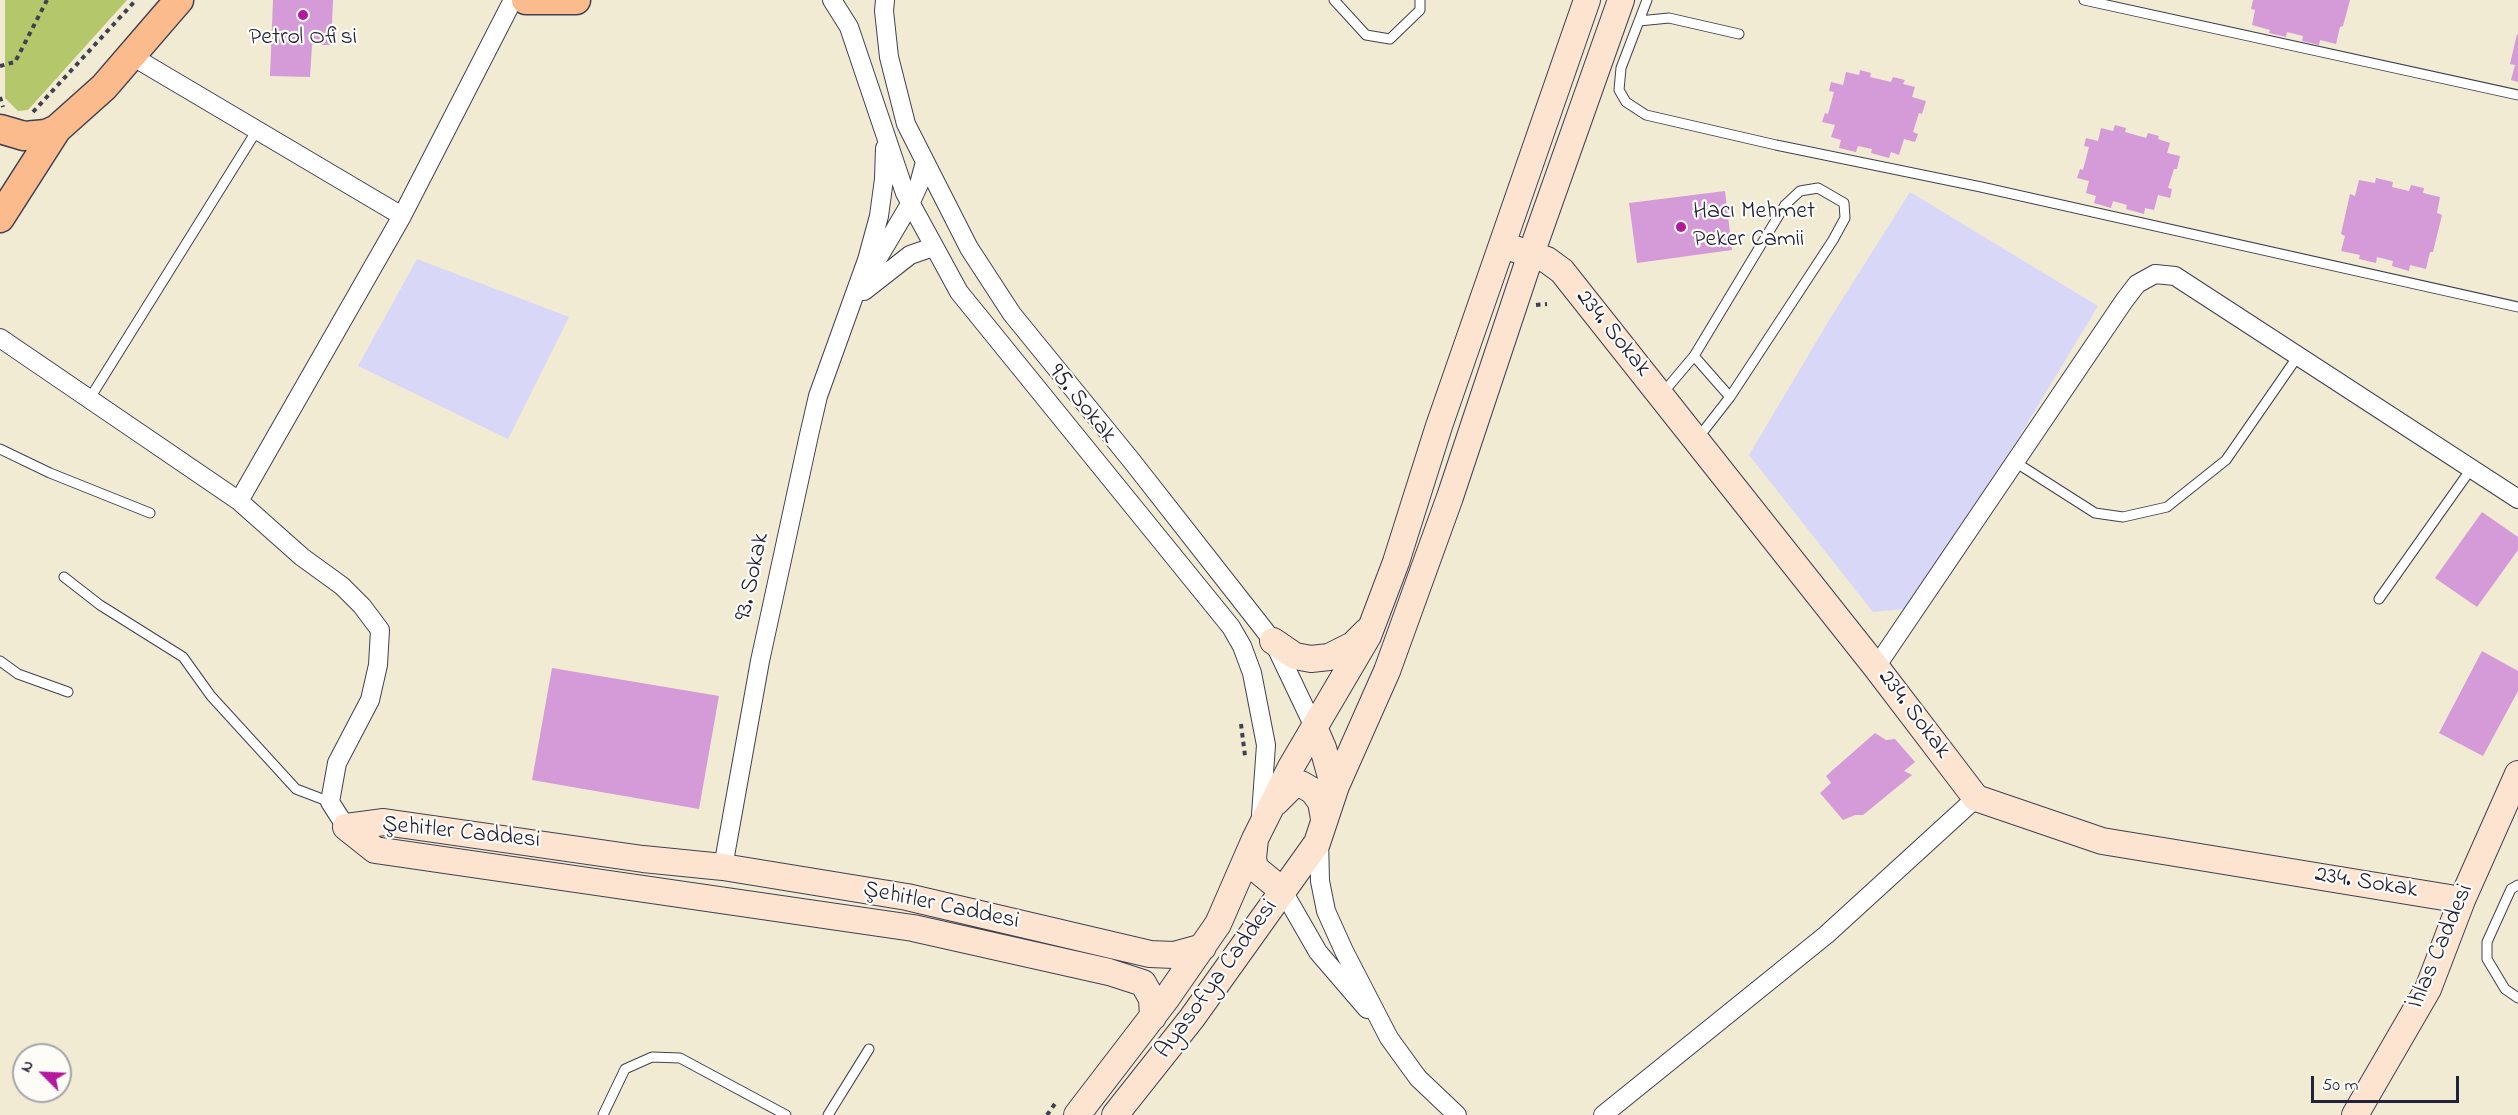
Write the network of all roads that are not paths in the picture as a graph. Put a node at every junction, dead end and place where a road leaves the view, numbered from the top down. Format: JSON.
{"nodes":[{"id":1,"x":179,"y":0,"type":"edge"},
{"id":2,"x":513,"y":0,"type":"edge"},
{"id":3,"x":526,"y":0,"type":"edge"},
{"id":4,"x":576,"y":0,"type":"edge"},
{"id":5,"x":832,"y":0,"type":"edge"},
{"id":6,"x":885,"y":0,"type":"edge"},
{"id":7,"x":1334,"y":0,"type":"edge"},
{"id":8,"x":1420,"y":0,"type":"edge"},
{"id":9,"x":1587,"y":0,"type":"edge"},
{"id":10,"x":1621,"y":0,"type":"edge"},
{"id":11,"x":1647,"y":0,"type":"edge"},
{"id":12,"x":2084,"y":0,"type":"edge"},
{"id":13,"x":1639,"y":21,"type":"junction"},
{"id":14,"x":1739,"y":34,"type":"dead end"},
{"id":15,"x":130,"y":55,"type":"junction"},
{"id":16,"x":2518,"y":94,"type":"edge"},
{"id":17,"x":4,"y":120,"type":"edge"},
{"id":18,"x":57,"y":129,"type":"junction"},
{"id":19,"x":257,"y":130,"type":"junction"},
{"id":20,"x":885,"y":135,"type":"junction"},
{"id":21,"x":925,"y":162,"type":"junction"},
{"id":22,"x":910,"y":204,"type":"junction"},
{"id":23,"x":402,"y":216,"type":"junction"},
{"id":24,"x":0,"y":218,"type":"edge"},
{"id":25,"x":1501,"y":245,"type":"junction"},
{"id":26,"x":933,"y":247,"type":"junction"},
{"id":27,"x":1531,"y":254,"type":"junction"},
{"id":28,"x":851,"y":302,"type":"junction"},
{"id":29,"x":2518,"y":307,"type":"edge"},
{"id":30,"x":0,"y":338,"type":"edge"},
{"id":31,"x":1032,"y":338,"type":"junction"},
{"id":32,"x":1009,"y":354,"type":"junction"},
{"id":33,"x":1695,"y":356,"type":"junction"},
{"id":34,"x":2298,"y":356,"type":"junction"},
{"id":35,"x":1661,"y":395,"type":"junction"},
{"id":36,"x":1730,"y":397,"type":"junction"},
{"id":37,"x":90,"y":398,"type":"junction"},
{"id":38,"x":1696,"y":440,"type":"junction"},
{"id":39,"x":0,"y":449,"type":"edge"},
{"id":40,"x":2015,"y":462,"type":"junction"},
{"id":41,"x":2471,"y":469,"type":"junction"},
{"id":42,"x":2518,"y":499,"type":"edge"},
{"id":43,"x":239,"y":501,"type":"junction"},
{"id":44,"x":150,"y":513,"type":"dead end"},
{"id":45,"x":64,"y":577,"type":"dead end"},
{"id":46,"x":2379,"y":599,"type":"dead end"},
{"id":47,"x":1372,"y":627,"type":"junction"},
{"id":48,"x":1273,"y":641,"type":"junction"},
{"id":49,"x":0,"y":661,"type":"edge"},
{"id":50,"x":1876,"y":667,"type":"junction"},
{"id":51,"x":68,"y":692,"type":"dead end"},
{"id":52,"x":1314,"y":727,"type":"junction"},
{"id":53,"x":2518,"y":774,"type":"edge"},
{"id":54,"x":1977,"y":798,"type":"junction"},
{"id":55,"x":330,"y":802,"type":"junction"},
{"id":56,"x":1270,"y":810,"type":"junction"},
{"id":57,"x":1323,"y":824,"type":"junction"},
{"id":58,"x":346,"y":827,"type":"junction"},
{"id":59,"x":1255,"y":839,"type":"junction"},
{"id":60,"x":531,"y":841,"type":"junction"},
{"id":61,"x":643,"y":859,"type":"junction"},
{"id":62,"x":723,"y":867,"type":"junction"},
{"id":63,"x":527,"y":872,"type":"junction"},
{"id":64,"x":2518,"y":885,"type":"edge"},
{"id":65,"x":640,"y":889,"type":"junction"},
{"id":66,"x":1283,"y":891,"type":"junction"},
{"id":67,"x":2462,"y":900,"type":"junction"},
{"id":68,"x":1020,"y":924,"type":"junction"},
{"id":69,"x":1203,"y":947,"type":"junction"},
{"id":70,"x":1018,"y":951,"type":"junction"},
{"id":71,"x":2518,"y":998,"type":"edge"},
{"id":72,"x":1152,"y":1017,"type":"junction"},
{"id":73,"x":1382,"y":1026,"type":"junction"},
{"id":74,"x":869,"y":1049,"type":"dead end"},
{"id":75,"x":603,"y":1115,"type":"edge"},
{"id":76,"x":786,"y":1115,"type":"edge"},
{"id":77,"x":828,"y":1115,"type":"edge"},
{"id":78,"x":1077,"y":1115,"type":"edge"},
{"id":79,"x":1115,"y":1115,"type":"edge"},
{"id":80,"x":1457,"y":1115,"type":"edge"},
{"id":81,"x":1604,"y":1115,"type":"edge"},
{"id":82,"x":2355,"y":1115,"type":"edge"}],
"edges":[{"from":1,"to":15,"type":"main road"},
{"from":2,"to":23,"type":"street"},
{"from":3,"to":4,"type":"main road"},
{"from":5,"to":20,"type":"street","name":"95. Sokak"},
{"from":6,"to":21,"type":"street","name":"95. Sokak"},
{"from":7,"to":8,"type":"lane"},
{"from":9,"to":25,"type":"street"},
{"from":10,"to":27,"type":"street","name":"Ayasofya Caddesi"},
{"from":11,"to":13,"type":"lane"},
{"from":12,"to":16,"type":"lane"},
{"from":13,"to":14,"type":"lane"},
{"from":13,"to":29,"type":"lane"},
{"from":15,"to":18,"type":"main road"},
{"from":15,"to":19,"type":"street"},
{"from":17,"to":18,"type":"main road"},
{"from":18,"to":24,"type":"main road"},
{"from":19,"to":23,"type":"street"},
{"from":19,"to":37,"type":"lane"},
{"from":20,"to":22,"type":"street","name":"95. Sokak"},
{"from":20,"to":28,"type":"street"},
{"from":21,"to":22,"type":"street"},
{"from":21,"to":31,"type":"street","name":"95. Sokak"},
{"from":22,"to":26,"type":"street","name":"95. Sokak"},
{"from":22,"to":28,"type":"street"},
{"from":23,"to":43,"type":"street"},
{"from":25,"to":27,"type":"street","name":"234. Sokak"},
{"from":25,"to":47,"type":"street"},
{"from":26,"to":28,"type":"street"},
{"from":26,"to":32,"type":"street","name":"95. Sokak"},
{"from":27,"to":35,"type":"street","name":"234. Sokak"},
{"from":27,"to":57,"type":"street","name":"Ayasofya Caddesi"},
{"from":28,"to":62,"type":"street","name":"93. Sokak"},
{"from":30,"to":37,"type":"street"},
{"from":31,"to":32,"type":"street"},
{"from":31,"to":48,"type":"street","name":"95. Sokak"},
{"from":32,"to":59,"type":"street","name":"95. Sokak"},
{"from":33,"to":35,"type":"lane"},
{"from":33,"to":36,"type":"lane"},
{"from":33,"to":36,"type":"lane"},
{"from":34,"to":40,"type":"lane"},
{"from":34,"to":40,"type":"street"},
{"from":34,"to":41,"type":"street"},
{"from":35,"to":38,"type":"street","name":"234. Sokak"},
{"from":36,"to":38,"type":"lane"},
{"from":37,"to":43,"type":"street"},
{"from":38,"to":50,"type":"street","name":"234. Sokak"},
{"from":39,"to":44,"type":"lane"},
{"from":40,"to":50,"type":"street"},
{"from":41,"to":42,"type":"street"},
{"from":41,"to":46,"type":"lane"},
{"from":43,"to":55,"type":"street"},
{"from":45,"to":55,"type":"lane"},
{"from":47,"to":48,"type":"street"},
{"from":47,"to":52,"type":"street"},
{"from":48,"to":52,"type":"street","name":"95. Sokak"},
{"from":49,"to":51,"type":"lane"},
{"from":50,"to":54,"type":"street","name":"234. Sokak"},
{"from":52,"to":56,"type":"street"},
{"from":52,"to":57,"type":"street"},
{"from":53,"to":67,"type":"street","name":"İhlas Caddesi"},
{"from":54,"to":67,"type":"street","name":"234. Sokak"},
{"from":54,"to":81,"type":"street"},
{"from":55,"to":58,"type":"street"},
{"from":56,"to":57,"type":"street"},
{"from":56,"to":59,"type":"street"},
{"from":57,"to":66,"type":"street","name":"Ayasofya Caddesi"},
{"from":57,"to":73,"type":"street"},
{"from":58,"to":60,"type":"street","name":"Şehitler Caddesi"},
{"from":58,"to":63,"type":"street","name":"Şehitler Caddesi"},
{"from":59,"to":66,"type":"street"},
{"from":59,"to":69,"type":"street"},
{"from":60,"to":61,"type":"street","name":"Şehitler Caddesi"},
{"from":60,"to":63,"type":"street"},
{"from":61,"to":62,"type":"street","name":"Şehitler Caddesi"},
{"from":61,"to":65,"type":"street"},
{"from":62,"to":68,"type":"street","name":"Şehitler Caddesi"},
{"from":63,"to":65,"type":"street","name":"Şehitler Caddesi"},
{"from":64,"to":71,"type":"lane"},
{"from":65,"to":70,"type":"street","name":"Şehitler Caddesi"},
{"from":66,"to":73,"type":"street"},
{"from":66,"to":79,"type":"street","name":"Ayasofya Caddesi"},
{"from":67,"to":82,"type":"street","name":"İhlas Caddesi"},
{"from":68,"to":69,"type":"street","name":"Şehitler Caddesi"},
{"from":68,"to":70,"type":"street"},
{"from":69,"to":72,"type":"street"},
{"from":70,"to":72,"type":"street","name":"Şehitler Caddesi"},
{"from":72,"to":78,"type":"street"},
{"from":73,"to":80,"type":"street"},
{"from":74,"to":77,"type":"lane"},
{"from":75,"to":76,"type":"lane"}]}
